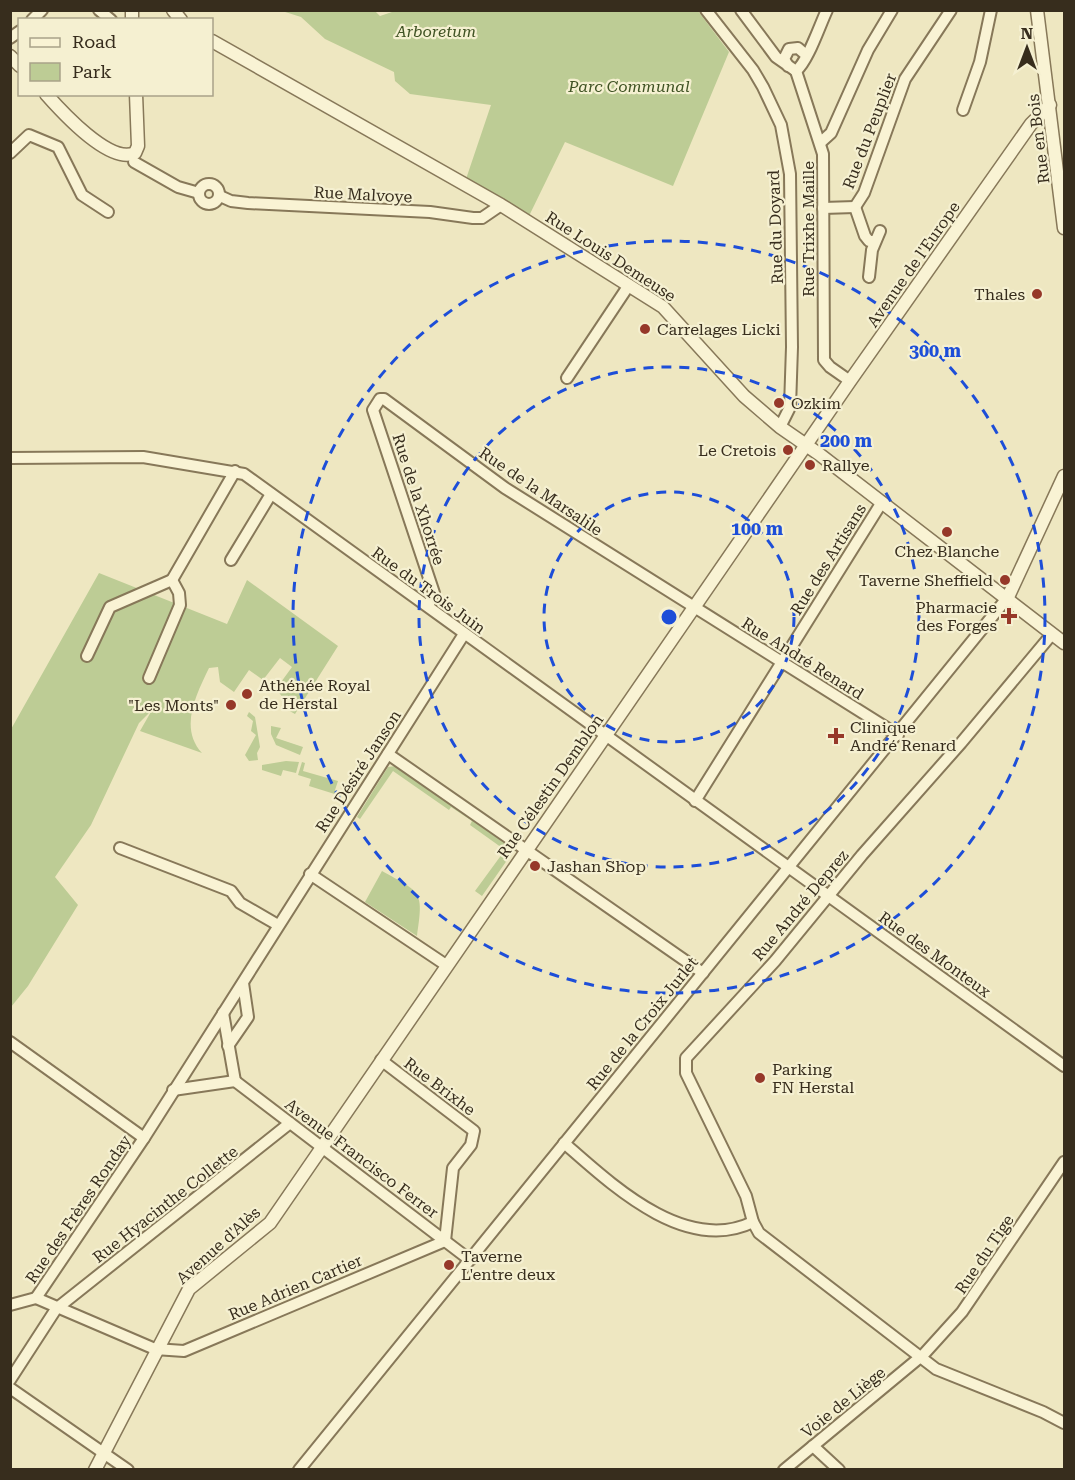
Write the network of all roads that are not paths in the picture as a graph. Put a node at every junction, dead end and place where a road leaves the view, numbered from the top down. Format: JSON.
{"nodes":[{"id":1,"x":706,"y":10,"type":"edge"},
{"id":2,"x":741,"y":10,"type":"edge"},
{"id":3,"x":826,"y":10,"type":"edge"},
{"id":4,"x":892,"y":10,"type":"edge"},
{"id":5,"x":951,"y":10,"type":"edge"},
{"id":6,"x":991,"y":10,"type":"edge"},
{"id":7,"x":1037,"y":10,"type":"edge"},
{"id":8,"x":213,"y":42,"type":"edge"},
{"id":9,"x":805,"y":54,"type":"junction"},
{"id":10,"x":792,"y":69,"type":"junction"},
{"id":11,"x":48,"y":96,"type":"edge"},
{"id":12,"x":136,"y":96,"type":"edge"},
{"id":13,"x":1050,"y":105,"type":"junction"},
{"id":14,"x":963,"y":110,"type":"dead end"},
{"id":15,"x":821,"y":142,"type":"junction"},
{"id":16,"x":10,"y":153,"type":"edge"},
{"id":17,"x":134,"y":162,"type":"dead end"},
{"id":18,"x":501,"y":205,"type":"junction"},
{"id":19,"x":855,"y":207,"type":"junction"},
{"id":20,"x":823,"y":208,"type":"junction"},
{"id":21,"x":108,"y":212,"type":"dead end"},
{"id":22,"x":1065,"y":228,"type":"edge"},
{"id":23,"x":869,"y":277,"type":"dead end"},
{"id":24,"x":628,"y":285,"type":"junction"},
{"id":25,"x":567,"y":378,"type":"dead end"},
{"id":26,"x":850,"y":381,"type":"junction"},
{"id":27,"x":376,"y":401,"type":"joint"},
{"id":28,"x":780,"y":427,"type":"junction"},
{"id":29,"x":806,"y":446,"type":"junction"},
{"id":30,"x":10,"y":458,"type":"edge"},
{"id":31,"x":235,"y":471,"type":"junction"},
{"id":32,"x":1065,"y":476,"type":"edge"},
{"id":33,"x":271,"y":494,"type":"junction"},
{"id":34,"x":882,"y":502,"type":"junction"},
{"id":35,"x":231,"y":560,"type":"dead end"},
{"id":36,"x":172,"y":580,"type":"junction"},
{"id":37,"x":1008,"y":597,"type":"junction"},
{"id":38,"x":429,"y":606,"type":"junction"},
{"id":39,"x":693,"y":608,"type":"junction"},
{"id":40,"x":464,"y":634,"type":"junction"},
{"id":41,"x":1052,"y":634,"type":"junction"},
{"id":42,"x":1065,"y":643,"type":"edge"},
{"id":43,"x":87,"y":656,"type":"dead end"},
{"id":44,"x":782,"y":663,"type":"junction"},
{"id":45,"x":149,"y":678,"type":"dead end"},
{"id":46,"x":605,"y":734,"type":"junction"},
{"id":47,"x":898,"y":735,"type":"junction"},
{"id":48,"x":388,"y":754,"type":"junction"},
{"id":49,"x":695,"y":801,"type":"junction"},
{"id":50,"x":120,"y":848,"type":"dead end"},
{"id":51,"x":526,"y":849,"type":"junction"},
{"id":52,"x":787,"y":867,"type":"junction"},
{"id":53,"x":310,"y":874,"type":"junction"},
{"id":54,"x":828,"y":897,"type":"junction"},
{"id":55,"x":278,"y":925,"type":"junction"},
{"id":56,"x":446,"y":965,"type":"junction"},
{"id":57,"x":703,"y":973,"type":"junction"},
{"id":58,"x":243,"y":983,"type":"junction"},
{"id":59,"x":223,"y":1013,"type":"junction"},
{"id":60,"x":10,"y":1042,"type":"edge"},
{"id":61,"x":228,"y":1046,"type":"junction"},
{"id":62,"x":381,"y":1060,"type":"junction"},
{"id":63,"x":1065,"y":1066,"type":"edge"},
{"id":64,"x":236,"y":1081,"type":"junction"},
{"id":65,"x":173,"y":1090,"type":"junction"},
{"id":66,"x":291,"y":1123,"type":"junction"},
{"id":67,"x":144,"y":1138,"type":"junction"},
{"id":68,"x":564,"y":1143,"type":"junction"},
{"id":69,"x":321,"y":1145,"type":"junction"},
{"id":70,"x":1065,"y":1162,"type":"edge"},
{"id":71,"x":753,"y":1222,"type":"junction"},
{"id":72,"x":445,"y":1240,"type":"junction"},
{"id":73,"x":470,"y":1260,"type":"junction"},
{"id":74,"x":36,"y":1298,"type":"junction"},
{"id":75,"x":10,"y":1305,"type":"edge"},
{"id":76,"x":56,"y":1308,"type":"junction"},
{"id":77,"x":155,"y":1349,"type":"junction"},
{"id":78,"x":921,"y":1357,"type":"junction"},
{"id":79,"x":10,"y":1380,"type":"edge"},
{"id":80,"x":10,"y":1388,"type":"edge"},
{"id":81,"x":1065,"y":1423,"type":"edge"},
{"id":82,"x":813,"y":1446,"type":"junction"},
{"id":83,"x":104,"y":1454,"type":"junction"},
{"id":84,"x":95,"y":1470,"type":"edge"},
{"id":85,"x":128,"y":1470,"type":"edge"},
{"id":86,"x":299,"y":1470,"type":"edge"},
{"id":87,"x":784,"y":1470,"type":"edge"},
{"id":88,"x":838,"y":1470,"type":"edge"}],
"edges":[{"from":1,"to":28,"type":"street","name":"Rue du Doyard"},
{"from":2,"to":10,"type":"street","name":"Rue Trixhe Maille"},
{"from":3,"to":9,"type":"street"},
{"from":4,"to":15,"type":"street"},
{"from":5,"to":19,"type":"street","name":"Rue du Peuplier"},
{"from":6,"to":14,"type":"street"},
{"from":7,"to":13,"type":"street","name":"Rue en Bois"},
{"from":8,"to":18,"type":"street","name":"Rue Louis Demeuse"},
{"from":9,"to":10,"type":"street"},
{"from":9,"to":10,"type":"street"},
{"from":10,"to":15,"type":"street","name":"Rue Trixhe Maille"},
{"from":11,"to":12,"type":"street"},
{"from":13,"to":22,"type":"street","name":"Rue en Bois"},
{"from":13,"to":26,"type":"street","name":"Avenue de l'Europe"},
{"from":15,"to":20,"type":"street","name":"Rue Trixhe Maille"},
{"from":16,"to":21,"type":"street"},
{"from":17,"to":18,"type":"street","name":"Rue Malvoye"},
{"from":18,"to":24,"type":"street","name":"Rue Louis Demeuse"},
{"from":19,"to":20,"type":"street","name":"Rue du Peuplier"},
{"from":19,"to":23,"type":"street"},
{"from":20,"to":26,"type":"street","name":"Rue Trixhe Maille"},
{"from":24,"to":25,"type":"street"},
{"from":24,"to":28,"type":"street","name":"Rue Louis Demeuse"},
{"from":26,"to":29,"type":"street","name":"Avenue de l'Europe"},
{"from":27,"to":38,"type":"street","name":"Rue de la Xhorrée"},
{"from":27,"to":39,"type":"street","name":"Rue de la Marsalile"},
{"from":28,"to":29,"type":"street","name":"Rue Louis Demeuse"},
{"from":29,"to":34,"type":"street","name":"Rue Louis Demeuse"},
{"from":29,"to":39,"type":"street","name":"Rue Célestin Demblon"},
{"from":30,"to":31,"type":"street","name":"Rue du Trois Juin"},
{"from":31,"to":33,"type":"street","name":"Rue du Trois Juin"},
{"from":31,"to":36,"type":"street"},
{"from":32,"to":37,"type":"street"},
{"from":33,"to":35,"type":"street"},
{"from":33,"to":38,"type":"street","name":"Rue du Trois Juin"},
{"from":34,"to":37,"type":"street","name":"Rue Louis Demeuse"},
{"from":34,"to":44,"type":"street","name":"Rue des Artisans"},
{"from":36,"to":43,"type":"street"},
{"from":36,"to":45,"type":"street"},
{"from":37,"to":41,"type":"street","name":"Rue Louis Demeuse"},
{"from":37,"to":47,"type":"street","name":"Rue de la Croix Jurlet"},
{"from":38,"to":40,"type":"street","name":"Rue du Trois Juin"},
{"from":39,"to":44,"type":"street","name":"Rue André Renard"},
{"from":39,"to":46,"type":"street","name":"Rue Célestin Demblon"},
{"from":40,"to":46,"type":"street","name":"Rue du Trois Juin"},
{"from":40,"to":48,"type":"street","name":"Rue Désiré Janson"},
{"from":41,"to":42,"type":"street","name":"Rue Louis Demeuse"},
{"from":41,"to":54,"type":"street","name":"Rue André Deprez"},
{"from":44,"to":47,"type":"street","name":"Rue André Renard"},
{"from":44,"to":49,"type":"street","name":"Rue des Artisans"},
{"from":46,"to":49,"type":"street","name":"Rue du Trois Juin"},
{"from":46,"to":51,"type":"street","name":"Rue Célestin Demblon"},
{"from":47,"to":52,"type":"street","name":"Rue de la Croix Jurlet"},
{"from":48,"to":51,"type":"street"},
{"from":48,"to":53,"type":"street","name":"Rue Désiré Janson"},
{"from":49,"to":52,"type":"street","name":"Rue du Trois Juin"},
{"from":50,"to":55,"type":"street"},
{"from":51,"to":56,"type":"street","name":"Rue Célestin Demblon"},
{"from":51,"to":57,"type":"street"},
{"from":52,"to":54,"type":"street","name":"Rue des Monteux"},
{"from":52,"to":57,"type":"street","name":"Rue de la Croix Jurlet"},
{"from":53,"to":55,"type":"street","name":"Rue Désiré Janson"},
{"from":53,"to":56,"type":"street"},
{"from":54,"to":63,"type":"street","name":"Rue des Monteux"},
{"from":54,"to":71,"type":"street","name":"Rue André Deprez"},
{"from":55,"to":58,"type":"street","name":"Rue Désiré Janson"},
{"from":56,"to":62,"type":"street","name":"Rue Célestin Demblon"},
{"from":57,"to":68,"type":"street","name":"Rue de la Croix Jurlet"},
{"from":58,"to":59,"type":"street","name":"Rue Désiré Janson"},
{"from":58,"to":61,"type":"street"},
{"from":59,"to":61,"type":"street"},
{"from":59,"to":65,"type":"street","name":"Rue Désiré Janson"},
{"from":60,"to":67,"type":"street"},
{"from":61,"to":64,"type":"street"},
{"from":62,"to":69,"type":"street","name":"Rue Célestin Demblon"},
{"from":62,"to":72,"type":"street","name":"Rue Brixhe"},
{"from":64,"to":65,"type":"street"},
{"from":64,"to":66,"type":"street","name":"Avenue Francisco Ferrer"},
{"from":65,"to":67,"type":"street","name":"Rue des Frères Ronday"},
{"from":66,"to":69,"type":"street","name":"Avenue Francisco Ferrer"},
{"from":66,"to":76,"type":"street","name":"Rue Hyacinthe Collette"},
{"from":67,"to":74,"type":"street","name":"Rue des Frères Ronday"},
{"from":68,"to":71,"type":"street"},
{"from":68,"to":73,"type":"street","name":"Rue de la Croix Jurlet"},
{"from":69,"to":72,"type":"street","name":"Avenue Francisco Ferrer"},
{"from":69,"to":77,"type":"street","name":"Avenue d'Alès"},
{"from":70,"to":78,"type":"street","name":"Rue du Tige"},
{"from":71,"to":78,"type":"street"},
{"from":72,"to":73,"type":"street","name":"Avenue Francisco Ferrer"},
{"from":72,"to":77,"type":"street","name":"Rue Adrien Cartier"},
{"from":73,"to":86,"type":"street","name":"Rue de la Croix Jurlet"},
{"from":74,"to":75,"type":"street"},
{"from":74,"to":76,"type":"street","name":"Rue Adrien Cartier"},
{"from":76,"to":77,"type":"street","name":"Rue Adrien Cartier"},
{"from":76,"to":79,"type":"street","name":"Rue Hyacinthe Collette"},
{"from":77,"to":83,"type":"street","name":"Avenue d'Alès"},
{"from":78,"to":81,"type":"street"},
{"from":78,"to":82,"type":"street","name":"Voie de Liège"},
{"from":80,"to":83,"type":"street"},
{"from":82,"to":87,"type":"street","name":"Voie de Liège"},
{"from":82,"to":88,"type":"street"},
{"from":83,"to":84,"type":"street","name":"Avenue d'Alès"},
{"from":83,"to":85,"type":"street"}]}
